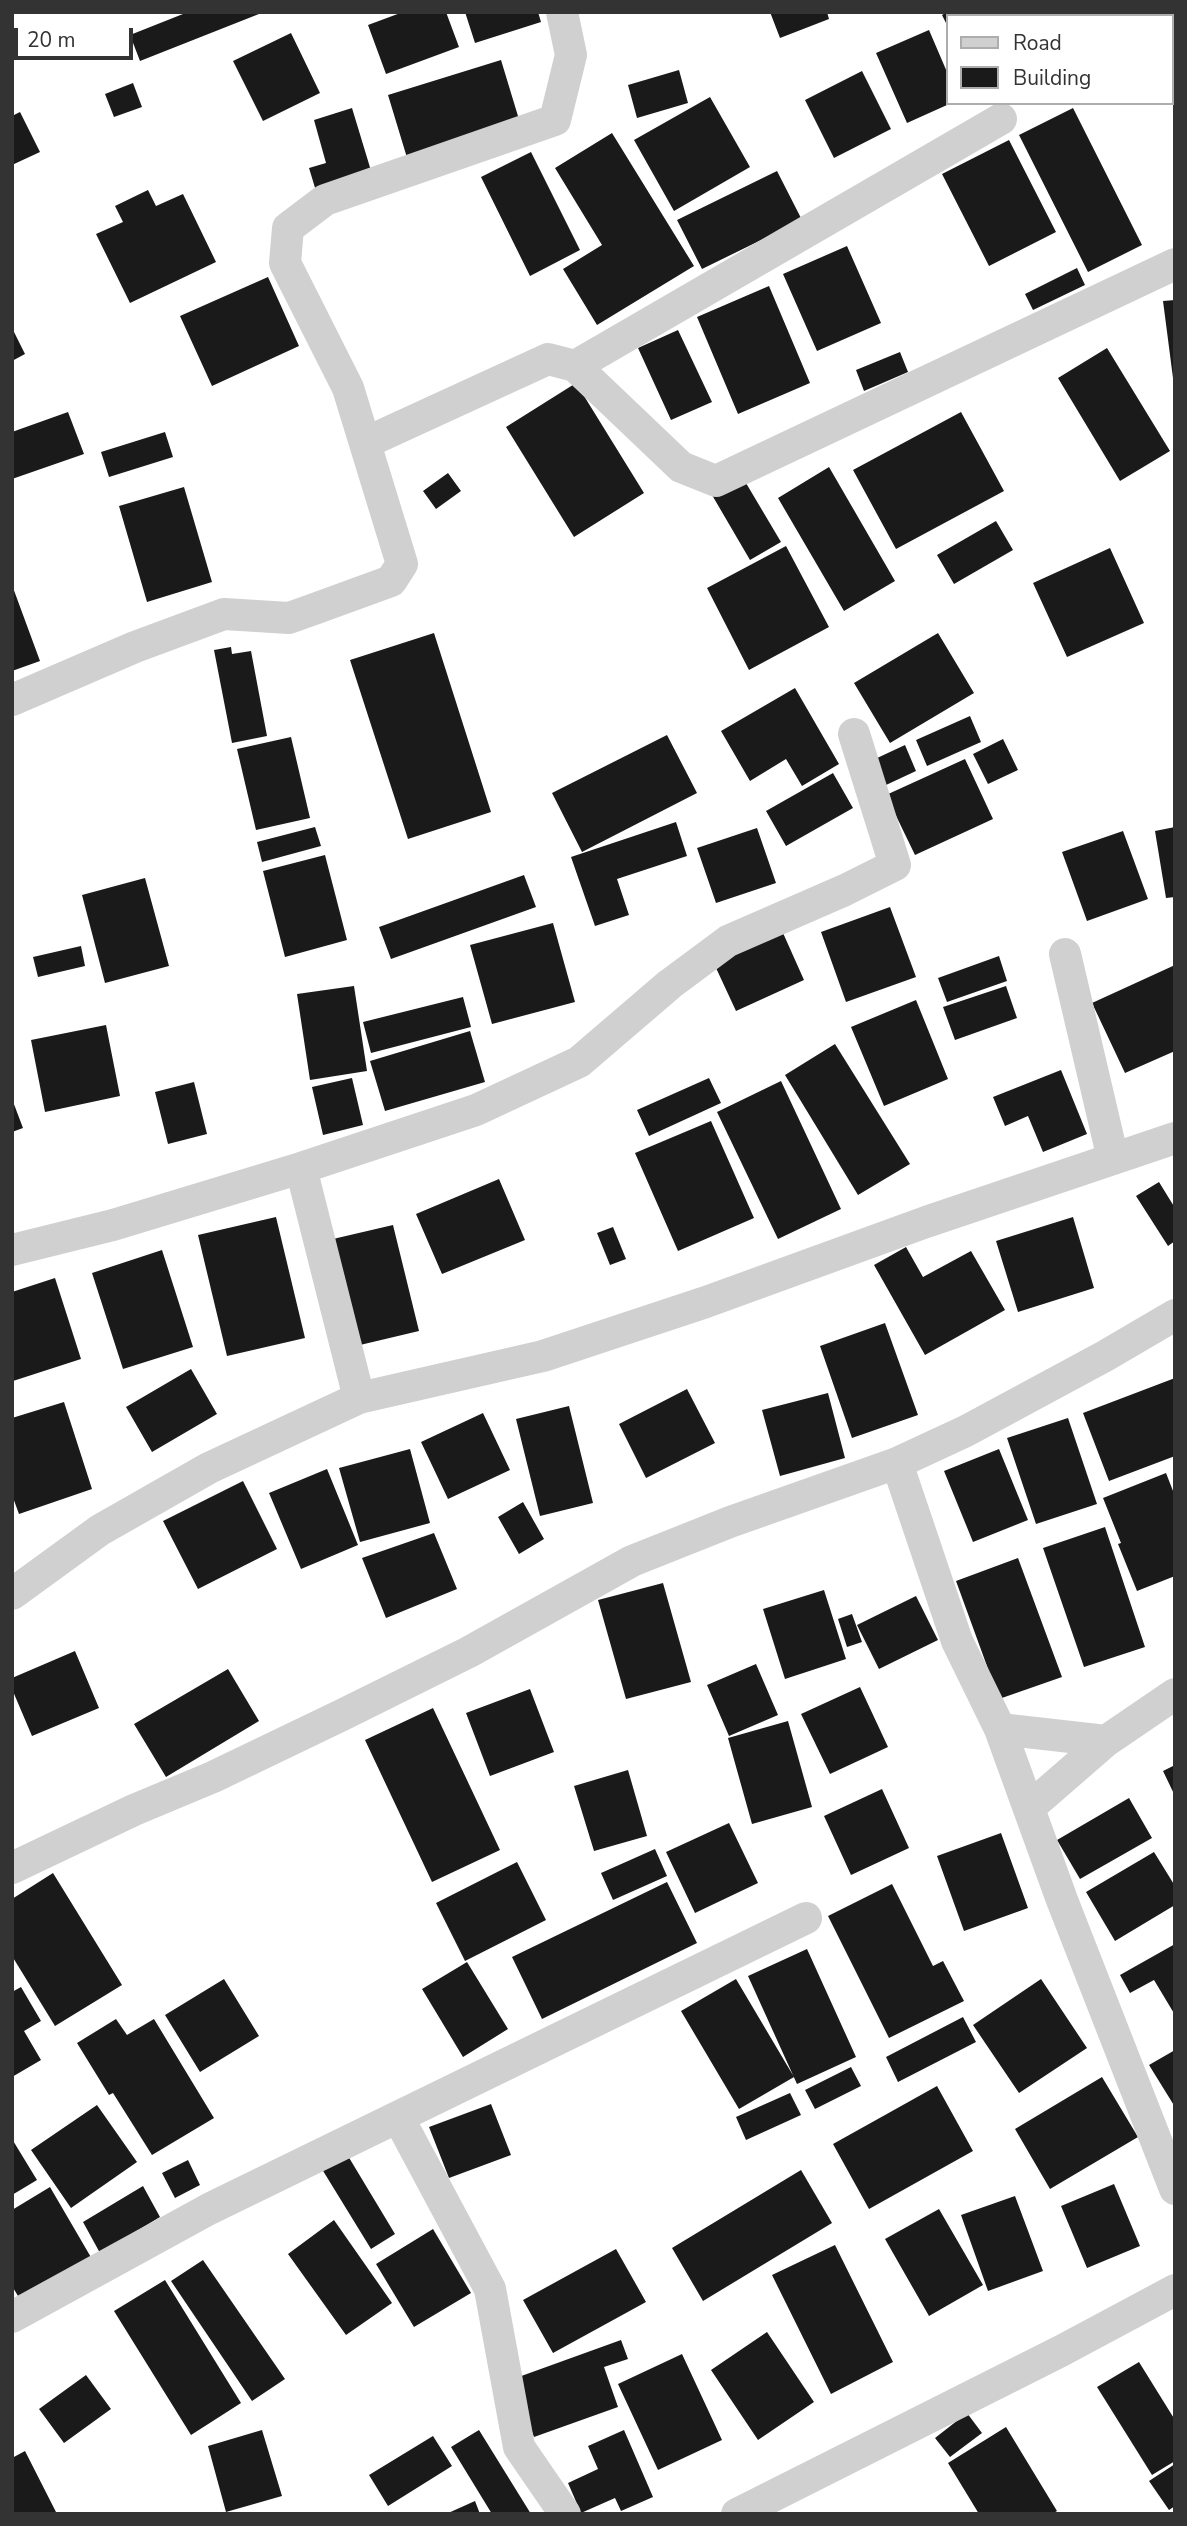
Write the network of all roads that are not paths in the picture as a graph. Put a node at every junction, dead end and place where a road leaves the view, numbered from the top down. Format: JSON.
{"nodes":[{"id":1,"x":562,"y":12,"type":"edge"},
{"id":2,"x":1001,"y":119,"type":"dead end"},
{"id":3,"x":1175,"y":264,"type":"edge"},
{"id":4,"x":575,"y":366,"type":"junction"},
{"id":5,"x":365,"y":443,"type":"junction"},
{"id":6,"x":12,"y":699,"type":"edge"},
{"id":7,"x":854,"y":734,"type":"dead end"},
{"id":8,"x":1065,"y":954,"type":"dead end"},
{"id":9,"x":1175,"y":1138,"type":"edge"},
{"id":10,"x":1113,"y":1159,"type":"junction"},
{"id":11,"x":302,"y":1168,"type":"junction"},
{"id":12,"x":12,"y":1250,"type":"edge"},
{"id":13,"x":1175,"y":1315,"type":"edge"},
{"id":14,"x":359,"y":1398,"type":"junction"},
{"id":15,"x":897,"y":1463,"type":"junction"},
{"id":16,"x":12,"y":1594,"type":"edge"},
{"id":17,"x":1175,"y":1694,"type":"edge"},
{"id":18,"x":1000,"y":1729,"type":"junction"},
{"id":19,"x":1106,"y":1741,"type":"junction"},
{"id":20,"x":1030,"y":1807,"type":"junction"},
{"id":21,"x":17,"y":1856,"type":"edge"},
{"id":22,"x":806,"y":1918,"type":"dead end"},
{"id":23,"x":398,"y":2117,"type":"junction"},
{"id":24,"x":1175,"y":2189,"type":"edge"},
{"id":25,"x":1175,"y":2290,"type":"edge"},
{"id":26,"x":12,"y":2316,"type":"edge"},
{"id":27,"x":565,"y":2514,"type":"edge"},
{"id":28,"x":737,"y":2514,"type":"edge"}],
"edges":[{"from":1,"to":5,"type":"street"},
{"from":2,"to":4,"type":"street"},
{"from":3,"to":4,"type":"street"},
{"from":4,"to":5,"type":"street"},
{"from":5,"to":6,"type":"street"},
{"from":7,"to":11,"type":"street"},
{"from":8,"to":10,"type":"street"},
{"from":9,"to":10,"type":"street"},
{"from":10,"to":14,"type":"street"},
{"from":11,"to":12,"type":"street"},
{"from":11,"to":14,"type":"street"},
{"from":13,"to":15,"type":"street"},
{"from":14,"to":16,"type":"street"},
{"from":15,"to":18,"type":"street"},
{"from":15,"to":21,"type":"street"},
{"from":17,"to":19,"type":"street"},
{"from":18,"to":19,"type":"street"},
{"from":18,"to":20,"type":"street"},
{"from":19,"to":20,"type":"street"},
{"from":20,"to":24,"type":"street"},
{"from":22,"to":23,"type":"street"},
{"from":23,"to":26,"type":"street"},
{"from":23,"to":27,"type":"street"},
{"from":25,"to":28,"type":"street"}]}
